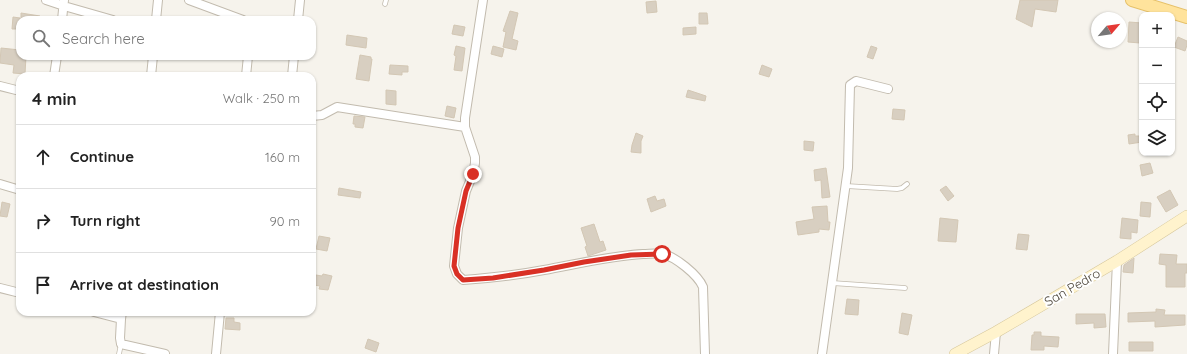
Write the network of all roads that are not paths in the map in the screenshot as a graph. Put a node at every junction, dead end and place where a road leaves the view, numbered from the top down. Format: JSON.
{"nodes":[{"id":1,"x":46,"y":0,"type":"edge"},
{"id":2,"x":158,"y":0,"type":"edge"},
{"id":3,"x":189,"y":0,"type":"edge"},
{"id":4,"x":300,"y":0,"type":"edge"},
{"id":5,"x":483,"y":0,"type":"edge"},
{"id":6,"x":1133,"y":0,"type":"edge"},
{"id":7,"x":64,"y":3,"type":"edge"},
{"id":8,"x":62,"y":16,"type":"edge"},
{"id":9,"x":101,"y":16,"type":"edge"},
{"id":10,"x":156,"y":16,"type":"edge"},
{"id":11,"x":232,"y":16,"type":"edge"},
{"id":12,"x":298,"y":16,"type":"edge"},
{"id":13,"x":1187,"y":17,"type":"edge"},
{"id":14,"x":56,"y":60,"type":"edge"},
{"id":15,"x":153,"y":60,"type":"edge"},
{"id":16,"x":248,"y":60,"type":"edge"},
{"id":17,"x":294,"y":60,"type":"edge"},
{"id":18,"x":55,"y":72,"type":"edge"},
{"id":19,"x":152,"y":72,"type":"edge"},
{"id":20,"x":246,"y":72,"type":"edge"},
{"id":21,"x":292,"y":72,"type":"edge"},
{"id":22,"x":0,"y":86,"type":"edge"},
{"id":23,"x":888,"y":89,"type":"dead end"},
{"id":24,"x":16,"y":90,"type":"edge"},
{"id":25,"x":316,"y":116,"type":"edge"},
{"id":26,"x":465,"y":127,"type":"junction"},
{"id":27,"x":0,"y":184,"type":"edge"},
{"id":28,"x":907,"y":184,"type":"dead end"},
{"id":29,"x":846,"y":186,"type":"junction"},
{"id":30,"x":16,"y":189,"type":"edge"},
{"id":31,"x":1187,"y":216,"type":"edge"},
{"id":32,"x":1117,"y":261,"type":"junction"},
{"id":33,"x":832,"y":283,"type":"junction"},
{"id":34,"x":0,"y":288,"type":"edge"},
{"id":35,"x":906,"y":288,"type":"dead end"},
{"id":36,"x":16,"y":292,"type":"edge"},
{"id":37,"x":121,"y":316,"type":"edge"},
{"id":38,"x":220,"y":316,"type":"edge"},
{"id":39,"x":996,"y":332,"type":"junction"},
{"id":40,"x":121,"y":344,"type":"junction"},
{"id":41,"x":118,"y":354,"type":"edge"},
{"id":42,"x":164,"y":354,"type":"edge"},
{"id":43,"x":216,"y":354,"type":"edge"},
{"id":44,"x":705,"y":354,"type":"edge"},
{"id":45,"x":822,"y":354,"type":"edge"},
{"id":46,"x":955,"y":354,"type":"edge"},
{"id":47,"x":994,"y":354,"type":"edge"},
{"id":48,"x":1113,"y":354,"type":"edge"}],
"edges":[{"from":1,"to":7,"type":"street"},
{"from":2,"to":10,"type":"street"},
{"from":3,"to":11,"type":"street"},
{"from":4,"to":12,"type":"street"},
{"from":5,"to":26,"type":"street"},
{"from":6,"to":13,"type":"main road"},
{"from":7,"to":8,"type":"street"},
{"from":7,"to":9,"type":"street"},
{"from":14,"to":18,"type":"street"},
{"from":15,"to":19,"type":"street"},
{"from":16,"to":20,"type":"street"},
{"from":17,"to":21,"type":"street"},
{"from":22,"to":24,"type":"street"},
{"from":23,"to":29,"type":"street"},
{"from":25,"to":26,"type":"street"},
{"from":26,"to":44,"type":"street"},
{"from":27,"to":30,"type":"street"},
{"from":28,"to":29,"type":"lane"},
{"from":29,"to":33,"type":"street"},
{"from":31,"to":32,"type":"street","name":"San Pedro"},
{"from":32,"to":39,"type":"street","name":"San Pedro"},
{"from":32,"to":48,"type":"street"},
{"from":33,"to":35,"type":"lane"},
{"from":33,"to":45,"type":"street"},
{"from":34,"to":36,"type":"street"},
{"from":37,"to":40,"type":"street"},
{"from":38,"to":43,"type":"street"},
{"from":39,"to":46,"type":"street","name":"San Pedro"},
{"from":39,"to":47,"type":"street"},
{"from":40,"to":41,"type":"lane"},
{"from":40,"to":42,"type":"street"}]}
